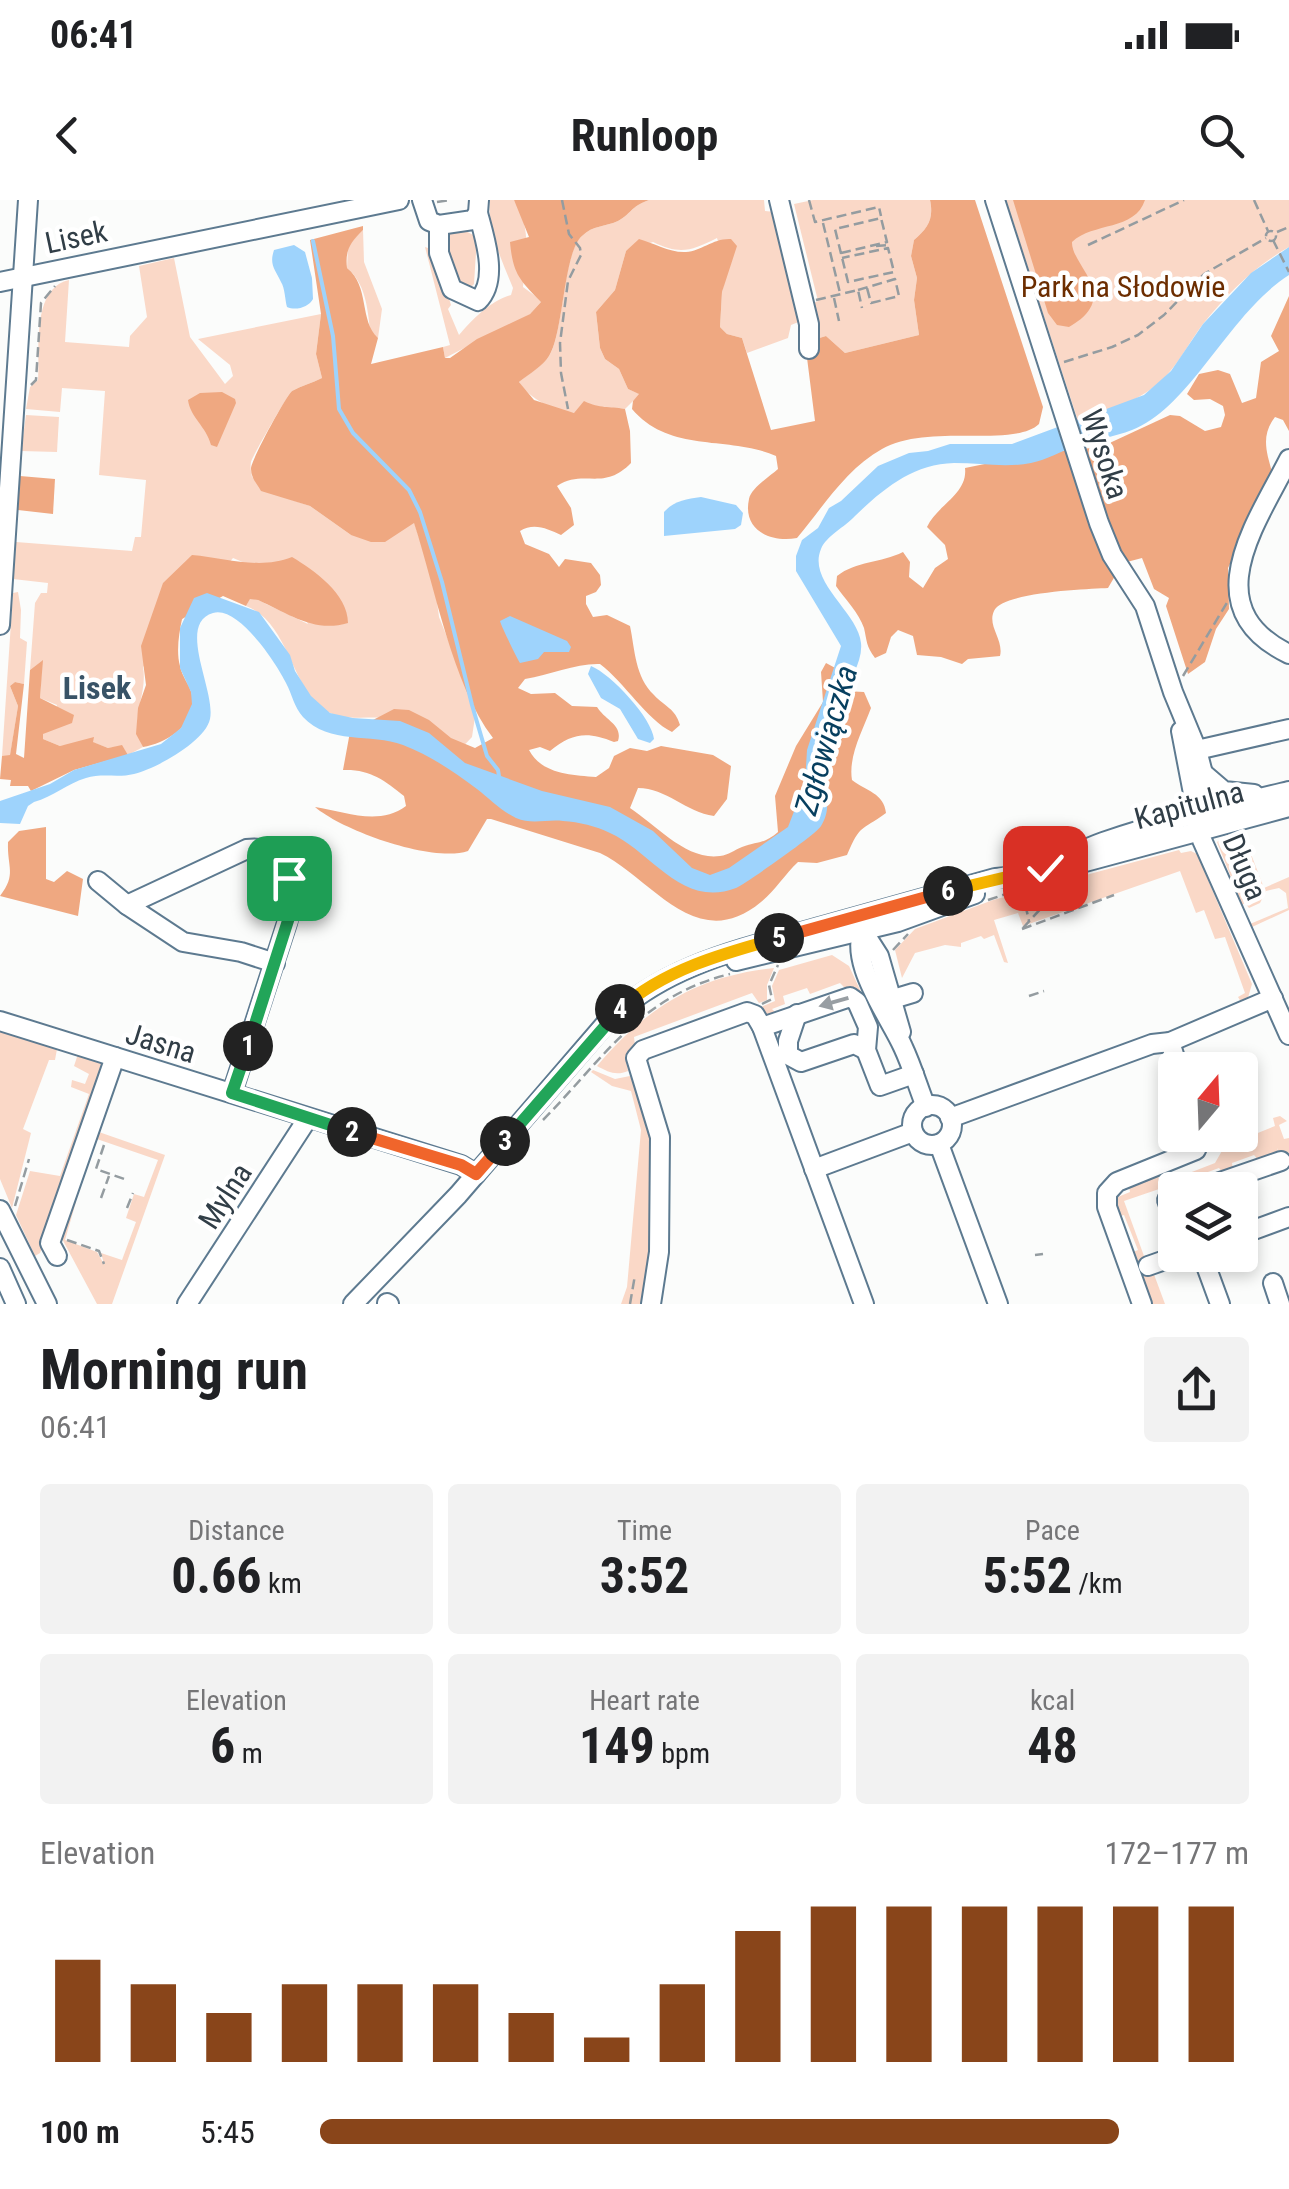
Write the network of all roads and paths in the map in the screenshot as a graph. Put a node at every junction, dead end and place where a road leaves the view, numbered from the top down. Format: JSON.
{"nodes":[{"id":1,"x":28,"y":200,"type":"edge"},
{"id":2,"x":399,"y":200,"type":"edge"},
{"id":3,"x":422,"y":200,"type":"edge"},
{"id":4,"x":562,"y":200,"type":"edge"},
{"id":5,"x":809,"y":200,"type":"edge"},
{"id":6,"x":995,"y":200,"type":"edge"},
{"id":7,"x":1184,"y":200,"type":"edge"},
{"id":8,"x":775,"y":202,"type":"edge"},
{"id":9,"x":1255,"y":202,"type":"edge"},
{"id":10,"x":478,"y":207,"type":"edge"},
{"id":11,"x":882,"y":218,"type":"junction"},
{"id":12,"x":822,"y":220,"type":"junction"},
{"id":13,"x":440,"y":225,"type":"junction"},
{"id":14,"x":1289,"y":227,"type":"edge"},
{"id":15,"x":835,"y":229,"type":"junction"},
{"id":16,"x":825,"y":231,"type":"junction"},
{"id":17,"x":1268,"y":231,"type":"junction"},
{"id":18,"x":1275,"y":233,"type":"junction"},
{"id":19,"x":1266,"y":238,"type":"junction"},
{"id":20,"x":1273,"y":240,"type":"junction"},
{"id":21,"x":876,"y":244,"type":"junction"},
{"id":22,"x":1088,"y":245,"type":"dead end"},
{"id":23,"x":888,"y":248,"type":"junction"},
{"id":24,"x":868,"y":249,"type":"junction"},
{"id":25,"x":840,"y":256,"type":"junction"},
{"id":26,"x":832,"y":258,"type":"junction"},
{"id":27,"x":894,"y":272,"type":"junction"},
{"id":28,"x":1289,"y":272,"type":"edge"},
{"id":29,"x":23,"y":277,"type":"junction"},
{"id":30,"x":895,"y":279,"type":"junction"},
{"id":31,"x":59,"y":281,"type":"dead end"},
{"id":32,"x":0,"y":282,"type":"edge"},
{"id":33,"x":848,"y":282,"type":"junction"},
{"id":34,"x":838,"y":284,"type":"junction"},
{"id":35,"x":867,"y":288,"type":"junction"},
{"id":36,"x":858,"y":290,"type":"junction"},
{"id":37,"x":840,"y":294,"type":"junction"},
{"id":38,"x":833,"y":296,"type":"junction"},
{"id":39,"x":818,"y":300,"type":"dead end"},
{"id":40,"x":870,"y":301,"type":"junction"},
{"id":41,"x":839,"y":321,"type":"dead end"},
{"id":42,"x":809,"y":348,"type":"dead end"},
{"id":43,"x":1057,"y":364,"type":"dead end"},
{"id":44,"x":16,"y":384,"type":"junction"},
{"id":45,"x":568,"y":409,"type":"dead end"},
{"id":46,"x":1289,"y":458,"type":"edge"},
{"id":47,"x":1236,"y":587,"type":"junction"},
{"id":48,"x":0,"y":625,"type":"edge"},
{"id":49,"x":1289,"y":654,"type":"edge"},
{"id":50,"x":1179,"y":682,"type":"dead end"},
{"id":51,"x":1182,"y":716,"type":"junction"},
{"id":52,"x":1289,"y":729,"type":"edge"},
{"id":53,"x":1196,"y":750,"type":"junction"},
{"id":54,"x":1203,"y":773,"type":"junction"},
{"id":55,"x":1289,"y":791,"type":"edge"},
{"id":56,"x":1269,"y":796,"type":"junction"},
{"id":57,"x":1289,"y":806,"type":"edge"},
{"id":58,"x":1201,"y":819,"type":"junction"},
{"id":59,"x":1052,"y":874,"type":"junction"},
{"id":60,"x":98,"y":882,"type":"dead end"},
{"id":61,"x":1017,"y":884,"type":"junction"},
{"id":62,"x":1035,"y":885,"type":"dead end"},
{"id":63,"x":1114,"y":895,"type":"dead end"},
{"id":64,"x":981,"y":903,"type":"dead end"},
{"id":65,"x":127,"y":905,"type":"junction"},
{"id":66,"x":891,"y":915,"type":"junction"},
{"id":67,"x":840,"y":921,"type":"junction"},
{"id":68,"x":1029,"y":923,"type":"junction"},
{"id":69,"x":914,"y":928,"type":"dead end"},
{"id":70,"x":862,"y":930,"type":"junction"},
{"id":71,"x":821,"y":941,"type":"junction"},
{"id":72,"x":871,"y":958,"type":"junction"},
{"id":73,"x":274,"y":962,"type":"junction"},
{"id":74,"x":701,"y":964,"type":"junction"},
{"id":75,"x":778,"y":964,"type":"dead end"},
{"id":76,"x":729,"y":974,"type":"dead end"},
{"id":77,"x":1044,"y":991,"type":"dead end"},
{"id":78,"x":914,"y":992,"type":"dead end"},
{"id":79,"x":1028,"y":996,"type":"dead end"},
{"id":80,"x":1272,"y":998,"type":"junction"},
{"id":81,"x":893,"y":1000,"type":"junction"},
{"id":82,"x":792,"y":1016,"type":"junction"},
{"id":83,"x":0,"y":1020,"type":"edge"},
{"id":84,"x":758,"y":1021,"type":"junction"},
{"id":85,"x":1289,"y":1035,"type":"edge"},
{"id":86,"x":1170,"y":1042,"type":"junction"},
{"id":87,"x":903,"y":1045,"type":"junction"},
{"id":88,"x":866,"y":1050,"type":"junction"},
{"id":89,"x":1173,"y":1052,"type":"edge"},
{"id":90,"x":114,"y":1057,"type":"junction"},
{"id":91,"x":914,"y":1074,"type":"junction"},
{"id":92,"x":232,"y":1093,"type":"junction"},
{"id":93,"x":926,"y":1107,"type":"junction"},
{"id":94,"x":308,"y":1118,"type":"junction"},
{"id":95,"x":950,"y":1118,"type":"junction"},
{"id":96,"x":538,"y":1126,"type":"dead end"},
{"id":97,"x":913,"y":1132,"type":"junction"},
{"id":98,"x":940,"y":1144,"type":"junction"},
{"id":99,"x":104,"y":1145,"type":"dead end"},
{"id":100,"x":1191,"y":1152,"type":"edge"},
{"id":101,"x":29,"y":1160,"type":"dead end"},
{"id":102,"x":1281,"y":1160,"type":"dead end"},
{"id":103,"x":814,"y":1169,"type":"junction"},
{"id":104,"x":1247,"y":1172,"type":"edge"},
{"id":105,"x":110,"y":1174,"type":"junction"},
{"id":106,"x":476,"y":1174,"type":"junction"},
{"id":107,"x":127,"y":1180,"type":"dead end"},
{"id":108,"x":133,"y":1193,"type":"dead end"},
{"id":109,"x":101,"y":1198,"type":"dead end"},
{"id":110,"x":127,"y":1208,"type":"dead end"},
{"id":111,"x":6,"y":1213,"type":"edge"},
{"id":112,"x":1289,"y":1217,"type":"edge"},
{"id":113,"x":1258,"y":1228,"type":"edge"},
{"id":114,"x":62,"y":1248,"type":"joint"},
{"id":115,"x":1035,"y":1254,"type":"dead end"},
{"id":116,"x":1042,"y":1254,"type":"dead end"},
{"id":117,"x":1158,"y":1262,"type":"edge"},
{"id":118,"x":104,"y":1264,"type":"dead end"},
{"id":119,"x":1148,"y":1266,"type":"dead end"},
{"id":120,"x":0,"y":1268,"type":"edge"},
{"id":121,"x":1208,"y":1272,"type":"edge"},
{"id":122,"x":635,"y":1275,"type":"dead end"},
{"id":123,"x":1273,"y":1283,"type":"dead end"},
{"id":124,"x":16,"y":1304,"type":"edge"},
{"id":125,"x":47,"y":1304,"type":"edge"},
{"id":126,"x":187,"y":1304,"type":"edge"},
{"id":127,"x":354,"y":1304,"type":"edge"},
{"id":128,"x":630,"y":1304,"type":"edge"},
{"id":129,"x":651,"y":1304,"type":"edge"},
{"id":130,"x":864,"y":1304,"type":"edge"},
{"id":131,"x":998,"y":1304,"type":"edge"},
{"id":132,"x":1142,"y":1304,"type":"edge"},
{"id":133,"x":1220,"y":1304,"type":"edge"},
{"id":134,"x":1280,"y":1304,"type":"edge"}],
"edges":[{"from":1,"to":29,"type":"street"},
{"from":2,"to":29,"type":"street","name":"Lisek"},
{"from":3,"to":13,"type":"street"},
{"from":4,"to":45,"type":"path"},
{"from":5,"to":12,"type":"path"},
{"from":6,"to":51,"type":"street","name":"Wysoka"},
{"from":7,"to":22,"type":"path"},
{"from":8,"to":42,"type":"street"},
{"from":9,"to":17,"type":"path"},
{"from":10,"to":13,"type":"street"},
{"from":10,"to":13,"type":"street"},
{"from":11,"to":12,"type":"path"},
{"from":11,"to":15,"type":"path"},
{"from":11,"to":21,"type":"path"},
{"from":12,"to":16,"type":"path"},
{"from":14,"to":18,"type":"path"},
{"from":15,"to":16,"type":"path"},
{"from":15,"to":25,"type":"path"},
{"from":16,"to":26,"type":"path"},
{"from":17,"to":18,"type":"path"},
{"from":17,"to":19,"type":"path"},
{"from":18,"to":20,"type":"path"},
{"from":19,"to":20,"type":"path"},
{"from":19,"to":43,"type":"path"},
{"from":20,"to":28,"type":"path"},
{"from":21,"to":23,"type":"path"},
{"from":21,"to":24,"type":"path"},
{"from":23,"to":24,"type":"path"},
{"from":23,"to":27,"type":"path"},
{"from":24,"to":25,"type":"path"},
{"from":25,"to":26,"type":"path"},
{"from":25,"to":33,"type":"path"},
{"from":26,"to":34,"type":"path"},
{"from":27,"to":30,"type":"path"},
{"from":27,"to":33,"type":"path"},
{"from":29,"to":32,"type":"street","name":"Lisek"},
{"from":29,"to":44,"type":"street"},
{"from":30,"to":35,"type":"path"},
{"from":30,"to":40,"type":"path"},
{"from":31,"to":44,"type":"path"},
{"from":33,"to":34,"type":"path"},
{"from":34,"to":37,"type":"path"},
{"from":35,"to":36,"type":"path"},
{"from":35,"to":40,"type":"path"},
{"from":36,"to":37,"type":"path"},
{"from":36,"to":40,"type":"path"},
{"from":37,"to":38,"type":"path"},
{"from":38,"to":39,"type":"path"},
{"from":38,"to":41,"type":"path"},
{"from":44,"to":48,"type":"street"},
{"from":46,"to":47,"type":"street"},
{"from":47,"to":49,"type":"street"},
{"from":47,"to":50,"type":"path"},
{"from":51,"to":53,"type":"street","name":"Wysoka"},
{"from":51,"to":58,"type":"street","name":"Wysoka"},
{"from":52,"to":53,"type":"street"},
{"from":53,"to":54,"type":"street","name":"Wysoka"},
{"from":54,"to":56,"type":"street","name":"Kapitulna"},
{"from":54,"to":58,"type":"street","name":"Wysoka"},
{"from":55,"to":56,"type":"street","name":"Kapitulna"},
{"from":56,"to":58,"type":"street","name":"Kapitulna"},
{"from":57,"to":58,"type":"street","name":"Kapitulna"},
{"from":58,"to":59,"type":"street","name":"Kapitulna"},
{"from":58,"to":80,"type":"street","name":"Długa"},
{"from":59,"to":61,"type":"street","name":"Kapitulna"},
{"from":59,"to":68,"type":"path"},
{"from":60,"to":65,"type":"street"},
{"from":61,"to":62,"type":"path"},
{"from":61,"to":64,"type":"path"},
{"from":61,"to":66,"type":"street","name":"Kapitulna"},
{"from":61,"to":68,"type":"path"},
{"from":63,"to":68,"type":"path"},
{"from":65,"to":73,"type":"street"},
{"from":65,"to":73,"type":"street"},
{"from":66,"to":67,"type":"street","name":"Kapitulna"},
{"from":66,"to":70,"type":"street"},
{"from":66,"to":72,"type":"street"},
{"from":67,"to":70,"type":"street"},
{"from":67,"to":74,"type":"street","name":"Kapitulna"},
{"from":69,"to":72,"type":"path"},
{"from":70,"to":71,"type":"street","name":"Kapitulna"},
{"from":70,"to":72,"type":"street"},
{"from":71,"to":72,"type":"street"},
{"from":71,"to":74,"type":"street","name":"Kapitulna"},
{"from":72,"to":81,"type":"street"},
{"from":72,"to":87,"type":"street"},
{"from":73,"to":92,"type":"street"},
{"from":74,"to":106,"type":"street","name":"Kapitulna"},
{"from":75,"to":84,"type":"path"},
{"from":76,"to":96,"type":"path"},
{"from":77,"to":79,"type":"path"},
{"from":78,"to":81,"type":"street"},
{"from":80,"to":85,"type":"street","name":"Długa"},
{"from":80,"to":86,"type":"street"},
{"from":81,"to":87,"type":"street"},
{"from":82,"to":84,"type":"street"},
{"from":88,"to":82,"type":"street","one_way":true},
{"from":82,"to":88,"type":"street"},
{"from":83,"to":90,"type":"street","name":"Jasna"},
{"from":84,"to":103,"type":"street"},
{"from":84,"to":129,"type":"street"},
{"from":86,"to":89,"type":"street"},
{"from":86,"to":95,"type":"street"},
{"from":87,"to":91,"type":"street"},
{"from":88,"to":91,"type":"street"},
{"from":90,"to":92,"type":"street","name":"Jasna"},
{"from":90,"to":114,"type":"street"},
{"from":91,"to":93,"type":"street"},
{"from":92,"to":94,"type":"street","name":"Jasna"},
{"from":93,"to":95,"type":"street"},
{"from":93,"to":97,"type":"street"},
{"from":94,"to":106,"type":"street","name":"Jasna"},
{"from":94,"to":126,"type":"street","name":"Mylna"},
{"from":95,"to":98,"type":"street"},
{"from":97,"to":98,"type":"street"},
{"from":97,"to":103,"type":"street"},
{"from":98,"to":131,"type":"street"},
{"from":99,"to":105,"type":"path"},
{"from":100,"to":132,"type":"street"},
{"from":101,"to":111,"type":"path"},
{"from":102,"to":104,"type":"street"},
{"from":103,"to":130,"type":"street"},
{"from":105,"to":107,"type":"path"},
{"from":105,"to":109,"type":"path"},
{"from":106,"to":127,"type":"street","name":"Kapitulna"},
{"from":108,"to":110,"type":"path"},
{"from":111,"to":125,"type":"street"},
{"from":112,"to":113,"type":"street"},
{"from":114,"to":118,"type":"path"},
{"from":115,"to":116,"type":"path"},
{"from":117,"to":119,"type":"street"},
{"from":120,"to":124,"type":"street"},
{"from":121,"to":133,"type":"street"},
{"from":122,"to":128,"type":"path"},
{"from":123,"to":134,"type":"street"}]}
